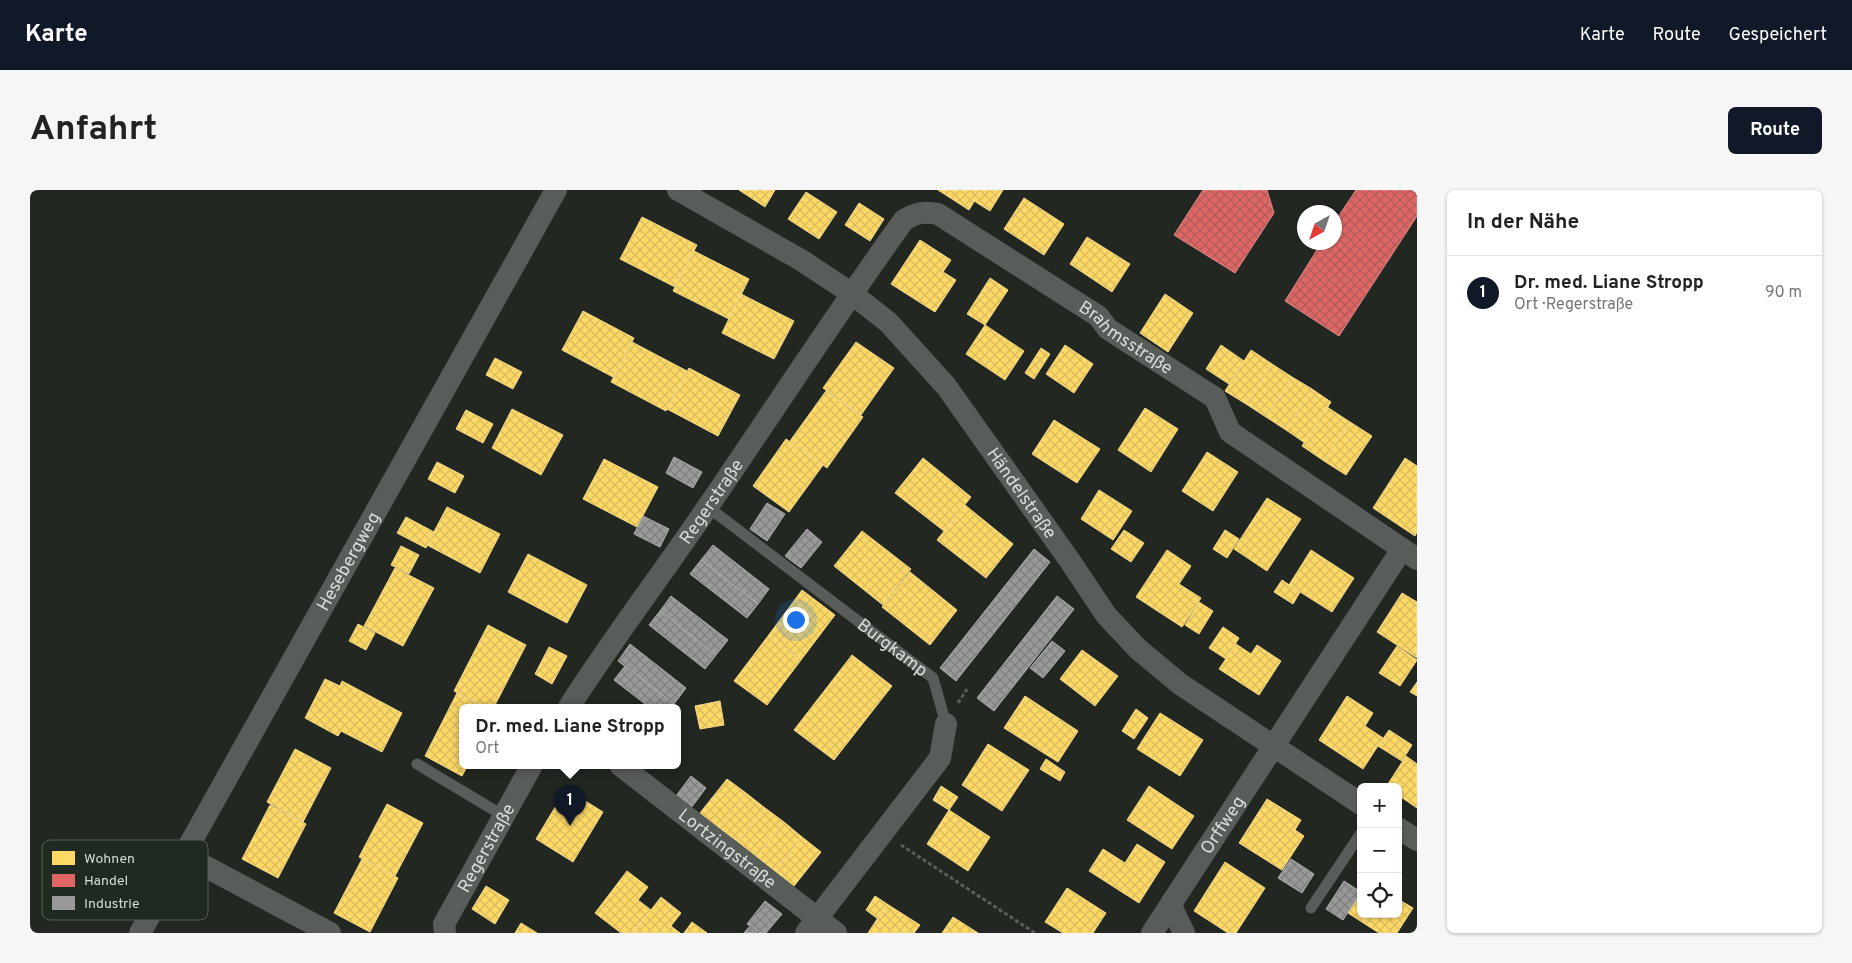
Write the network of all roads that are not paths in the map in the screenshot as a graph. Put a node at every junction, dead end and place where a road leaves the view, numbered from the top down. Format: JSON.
{"nodes":[{"id":1,"x":556,"y":190,"type":"edge"},
{"id":2,"x":678,"y":190,"type":"edge"},
{"id":3,"x":851,"y":293,"type":"junction"},
{"id":4,"x":708,"y":507,"type":"junction"},
{"id":5,"x":1409,"y":554,"type":"edge"},
{"id":6,"x":571,"y":704,"type":"edge"},
{"id":7,"x":946,"y":724,"type":"joint"},
{"id":8,"x":1272,"y":747,"type":"junction"},
{"id":9,"x":417,"y":764,"type":"dead end"},
{"id":10,"x":530,"y":769,"type":"edge"},
{"id":11,"x":625,"y":769,"type":"edge"},
{"id":12,"x":1357,"y":801,"type":"edge"},
{"id":13,"x":504,"y":816,"type":"junction"},
{"id":14,"x":1402,"y":831,"type":"edge"},
{"id":15,"x":1357,"y":838,"type":"edge"},
{"id":16,"x":190,"y":840,"type":"edge"},
{"id":17,"x":1417,"y":840,"type":"edge"},
{"id":18,"x":208,"y":868,"type":"edge"},
{"id":19,"x":1172,"y":902,"type":"junction"},
{"id":20,"x":1311,"y":908,"type":"dead end"},
{"id":21,"x":147,"y":920,"type":"edge"},
{"id":22,"x":811,"y":926,"type":"edge"},
{"id":23,"x":140,"y":933,"type":"edge"},
{"id":24,"x":330,"y":933,"type":"edge"},
{"id":25,"x":446,"y":933,"type":"edge"},
{"id":26,"x":836,"y":933,"type":"edge"},
{"id":27,"x":1152,"y":933,"type":"edge"},
{"id":28,"x":1184,"y":933,"type":"edge"}],
"edges":[{"from":1,"to":16,"type":"street","name":"Hesebergweg"},
{"from":2,"to":3,"type":"street","name":"Händelstraße"},
{"from":3,"to":4,"type":"street","name":"Regerstraße"},
{"from":3,"to":5,"type":"street","name":"Brahmsstraße"},
{"from":3,"to":8,"type":"street","name":"Händelstraße"},
{"from":4,"to":6,"type":"street","name":"Regerstraße"},
{"from":4,"to":7,"type":"lane","name":"Burgkamp"},
{"from":5,"to":8,"type":"street","name":"Brahmsstraße"},
{"from":7,"to":22,"type":"street","name":"Burgkamp"},
{"from":8,"to":12,"type":"street","name":"Händelstraße"},
{"from":8,"to":19,"type":"street","name":"Orffweg"},
{"from":9,"to":13,"type":"lane"},
{"from":10,"to":13,"type":"street","name":"Regerstraße"},
{"from":11,"to":22,"type":"street","name":"Lortzingstraße"},
{"from":13,"to":25,"type":"street","name":"Regerstraße"},
{"from":14,"to":17,"type":"street"},
{"from":15,"to":20,"type":"lane"},
{"from":18,"to":24,"type":"street"},
{"from":19,"to":27,"type":"street","name":"Orffweg"},
{"from":19,"to":28,"type":"street"},
{"from":21,"to":23,"type":"street","name":"Hesebergweg"},
{"from":22,"to":26,"type":"street","name":"Lortzingstraße"}]}
